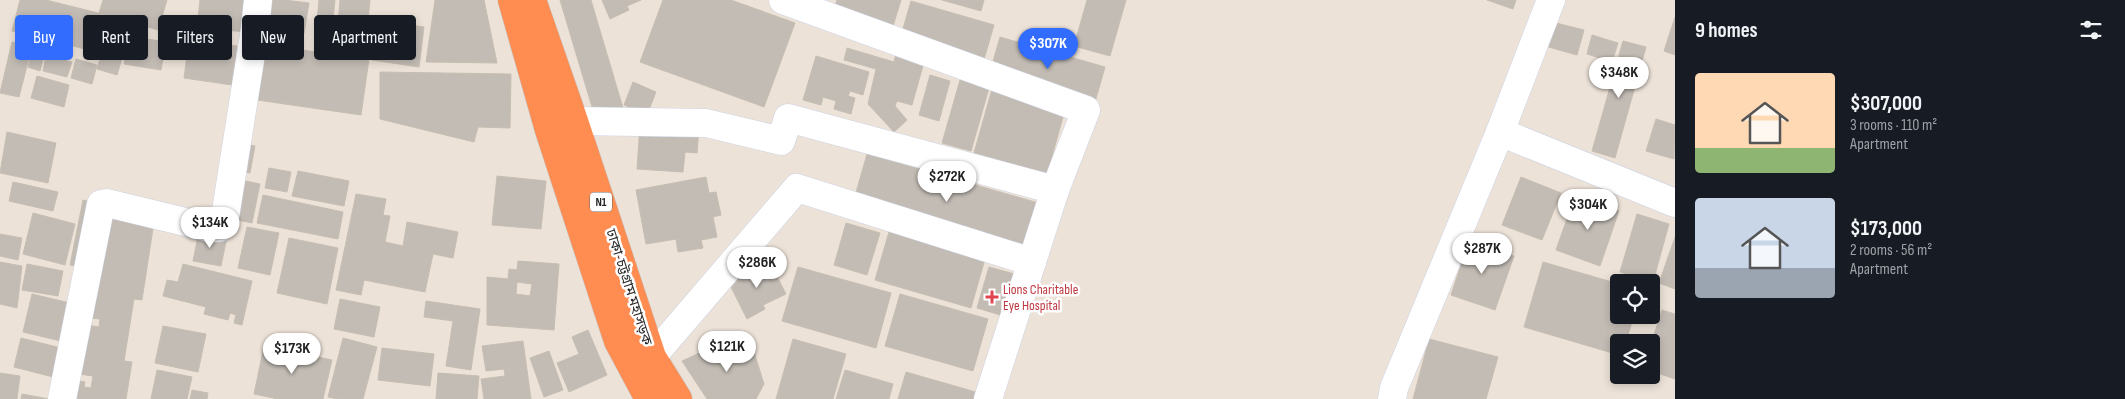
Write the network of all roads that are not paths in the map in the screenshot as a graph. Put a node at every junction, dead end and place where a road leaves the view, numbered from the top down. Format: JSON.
{"nodes":[{"id":1,"x":258,"y":0,"type":"edge"},
{"id":2,"x":512,"y":0,"type":"edge"},
{"id":3,"x":532,"y":0,"type":"edge"},
{"id":4,"x":784,"y":0,"type":"edge"},
{"id":5,"x":1551,"y":0,"type":"edge"},
{"id":6,"x":574,"y":121,"type":"junction"},
{"id":7,"x":1500,"y":132,"type":"junction"},
{"id":8,"x":1055,"y":190,"type":"junction"},
{"id":9,"x":1675,"y":203,"type":"edge"},
{"id":10,"x":1032,"y":262,"type":"junction"},
{"id":11,"x":652,"y":357,"type":"junction"},
{"id":12,"x":62,"y":399,"type":"edge"},
{"id":13,"x":649,"y":399,"type":"edge"},
{"id":14,"x":678,"y":399,"type":"edge"},
{"id":15,"x":988,"y":399,"type":"edge"},
{"id":16,"x":1392,"y":399,"type":"edge"}],
"edges":[{"from":1,"to":12,"type":"street"},
{"from":2,"to":13,"type":"highway","name":"ঢাকা-চট্টগ্রাম মহাসড়ক","number":"N1"},
{"from":3,"to":6,"type":"highway","name":"ঢাকা-চট্টগ্রাম মহাসড়ক","number":"N1"},
{"from":4,"to":8,"type":"street"},
{"from":5,"to":7,"type":"street"},
{"from":6,"to":8,"type":"street"},
{"from":6,"to":11,"type":"highway","name":"ঢাকা-চট্টগ্রাম মহাসড়ক","number":"N1"},
{"from":7,"to":9,"type":"street"},
{"from":7,"to":16,"type":"street"},
{"from":8,"to":10,"type":"street"},
{"from":10,"to":11,"type":"street"},
{"from":10,"to":15,"type":"street"},
{"from":11,"to":14,"type":"highway","name":"ঢাকা-চট্টগ্রাম মহাসড়ক","number":"N1"}]}
